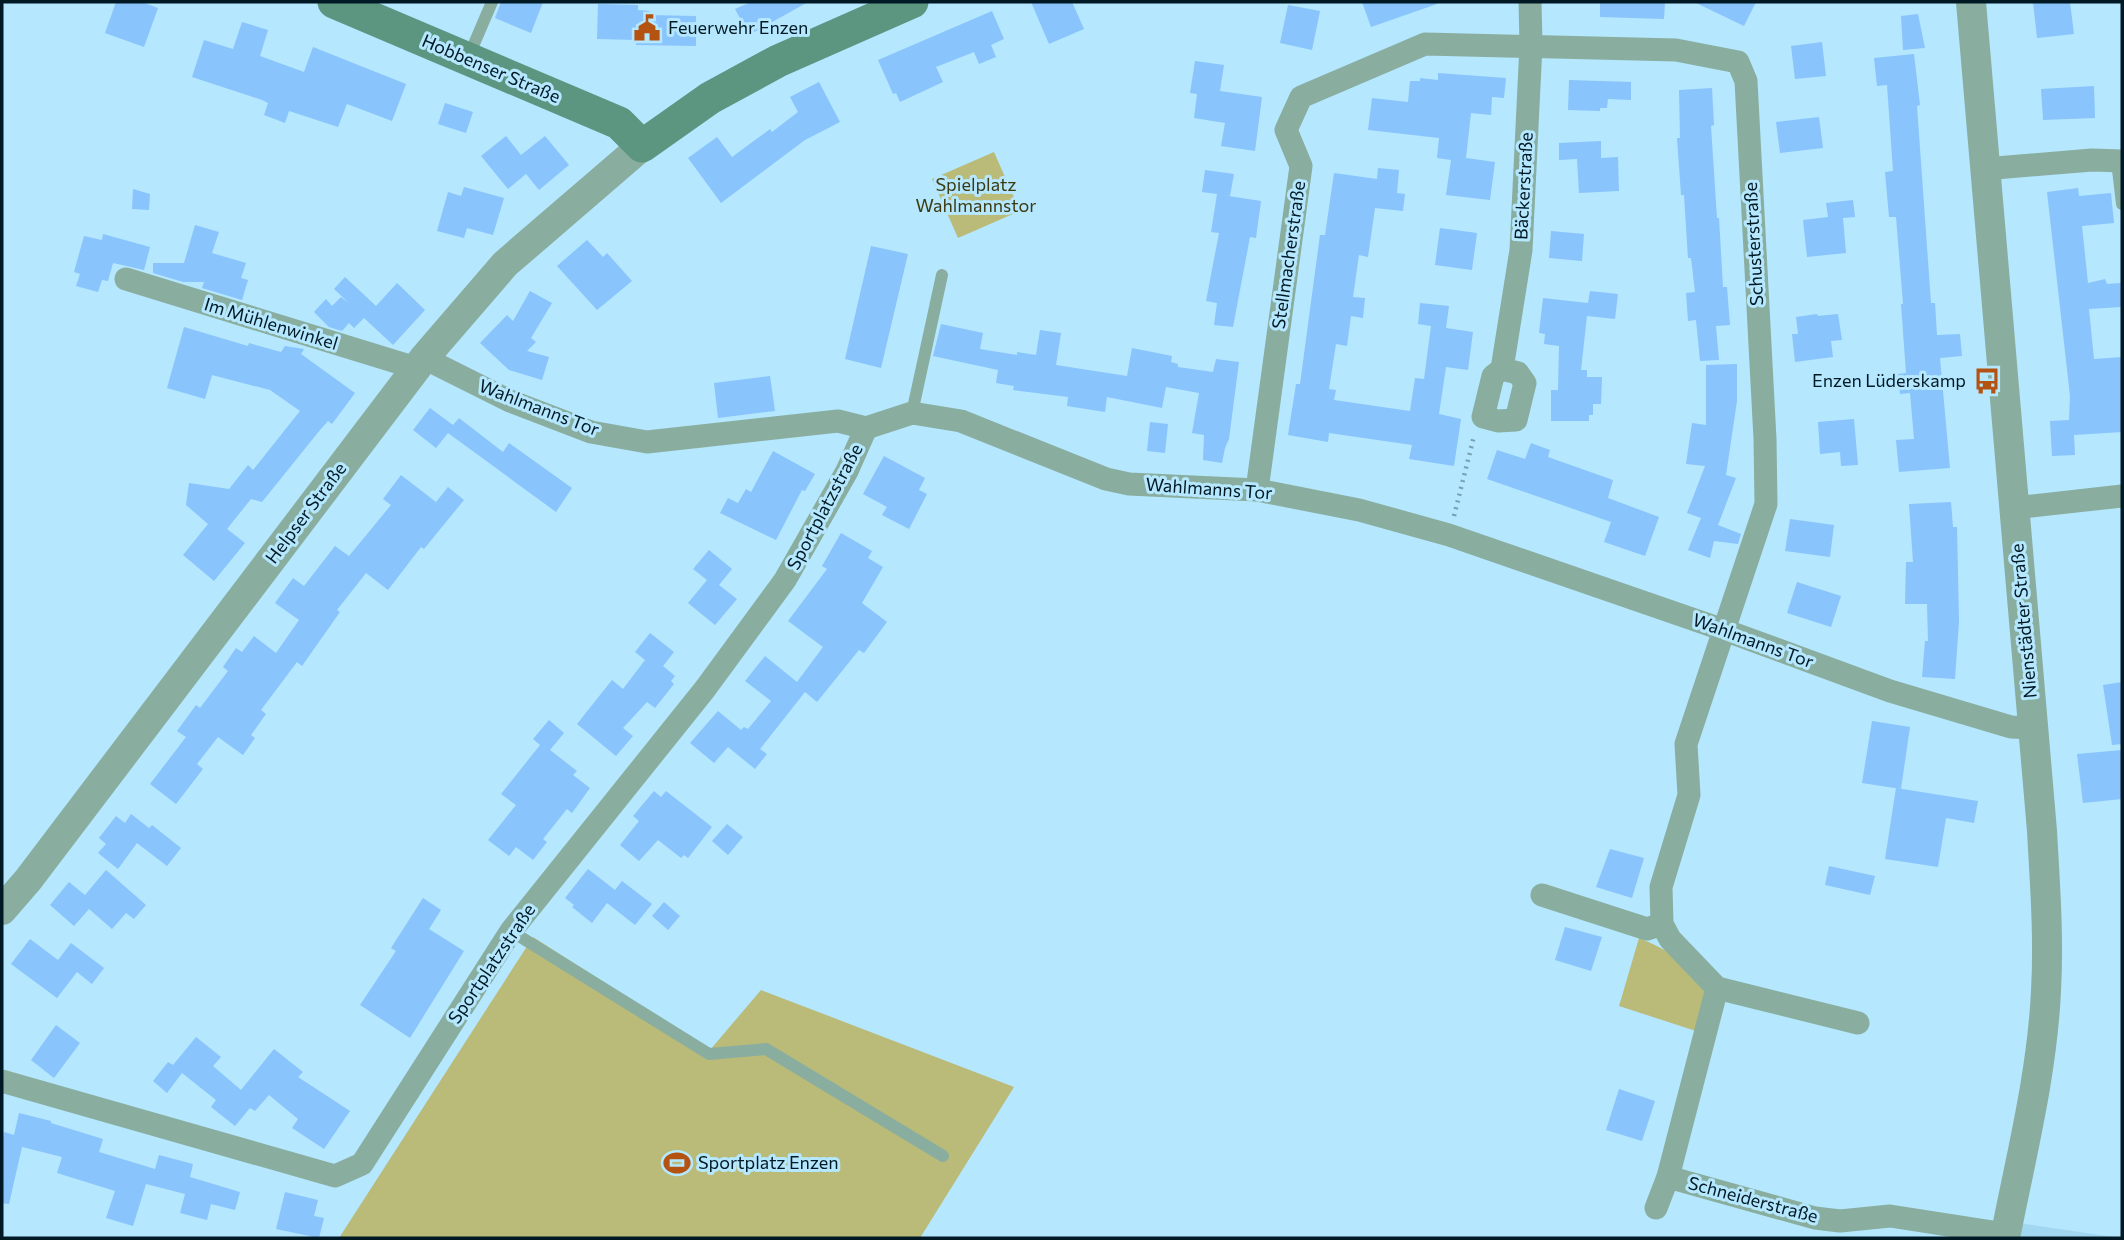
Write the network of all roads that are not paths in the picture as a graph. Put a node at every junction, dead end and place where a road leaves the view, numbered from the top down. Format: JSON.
{"nodes":[{"id":1,"x":334,"y":2,"type":"edge"},
{"id":2,"x":492,"y":2,"type":"edge"},
{"id":3,"x":912,"y":2,"type":"edge"},
{"id":4,"x":1530,"y":2,"type":"edge"},
{"id":5,"x":1971,"y":2,"type":"edge"},
{"id":6,"x":1531,"y":45,"type":"junction"},
{"id":7,"x":468,"y":59,"type":"junction"},
{"id":8,"x":642,"y":146,"type":"junction"},
{"id":9,"x":2120,"y":161,"type":"edge"},
{"id":10,"x":1984,"y":169,"type":"junction"},
{"id":11,"x":2122,"y":204,"type":"edge"},
{"id":12,"x":942,"y":275,"type":"dead end"},
{"id":13,"x":126,"y":279,"type":"dead end"},
{"id":14,"x":420,"y":363,"type":"junction"},
{"id":15,"x":1502,"y":369,"type":"junction"},
{"id":16,"x":912,"y":413,"type":"junction"},
{"id":17,"x":866,"y":428,"type":"junction"},
{"id":18,"x":1256,"y":490,"type":"junction"},
{"id":19,"x":2122,"y":496,"type":"edge"},
{"id":20,"x":2014,"y":508,"type":"junction"},
{"id":21,"x":1724,"y":630,"type":"junction"},
{"id":22,"x":2033,"y":727,"type":"junction"},
{"id":23,"x":1542,"y":895,"type":"dead end"},
{"id":24,"x":2,"y":910,"type":"edge"},
{"id":25,"x":1662,"y":924,"type":"junction"},
{"id":26,"x":511,"y":931,"type":"junction"},
{"id":27,"x":1717,"y":988,"type":"junction"},
{"id":28,"x":1858,"y":1023,"type":"dead end"},
{"id":29,"x":2,"y":1081,"type":"edge"},
{"id":30,"x":943,"y":1156,"type":"dead end"},
{"id":31,"x":1668,"y":1177,"type":"junction"},
{"id":32,"x":1656,"y":1208,"type":"dead end"},
{"id":33,"x":2005,"y":1236,"type":"edge"}],
"edges":[{"from":1,"to":7,"type":"main road","name":"Hobbenser Straße"},
{"from":2,"to":7,"type":"lane"},
{"from":3,"to":8,"type":"main road"},
{"from":4,"to":6,"type":"street","name":"Bäckerstraße"},
{"from":5,"to":10,"type":"street","name":"Nienstädter Straße"},
{"from":6,"to":15,"type":"street","name":"Bäckerstraße"},
{"from":6,"to":18,"type":"street","name":"Stellmacherstraße"},
{"from":6,"to":21,"type":"street","name":"Schusterstraße"},
{"from":7,"to":8,"type":"main road","name":"Hobbenser Straße"},
{"from":8,"to":14,"type":"street","name":"Helpser Straße"},
{"from":9,"to":10,"type":"street"},
{"from":9,"to":11,"type":"lane"},
{"from":10,"to":20,"type":"street","name":"Nienstädter Straße"},
{"from":12,"to":16,"type":"lane"},
{"from":13,"to":14,"type":"street","name":"Im Mühlenwinkel"},
{"from":14,"to":17,"type":"street","name":"Wahlmanns Tor"},
{"from":14,"to":24,"type":"street","name":"Helpser Straße"},
{"from":15,"to":15,"type":"street","name":"Bäckerstraße"},
{"from":16,"to":17,"type":"street","name":"Wahlmanns Tor"},
{"from":16,"to":18,"type":"street","name":"Wahlmanns Tor"},
{"from":17,"to":26,"type":"street","name":"Sportplatzstraße"},
{"from":18,"to":21,"type":"street","name":"Wahlmanns Tor"},
{"from":19,"to":20,"type":"street"},
{"from":20,"to":22,"type":"street","name":"Nienstädter Straße"},
{"from":21,"to":22,"type":"street","name":"Wahlmanns Tor"},
{"from":21,"to":25,"type":"street"},
{"from":22,"to":33,"type":"street","name":"Nienstädter Straße"},
{"from":23,"to":25,"type":"street"},
{"from":25,"to":27,"type":"street"},
{"from":26,"to":29,"type":"street","name":"Sportplatzstraße"},
{"from":26,"to":30,"type":"lane"},
{"from":27,"to":28,"type":"street"},
{"from":27,"to":31,"type":"street","name":"Schneiderstraße"},
{"from":31,"to":32,"type":"street","name":"Schneiderstraße"},
{"from":31,"to":33,"type":"street","name":"Schneiderstraße"}]}
